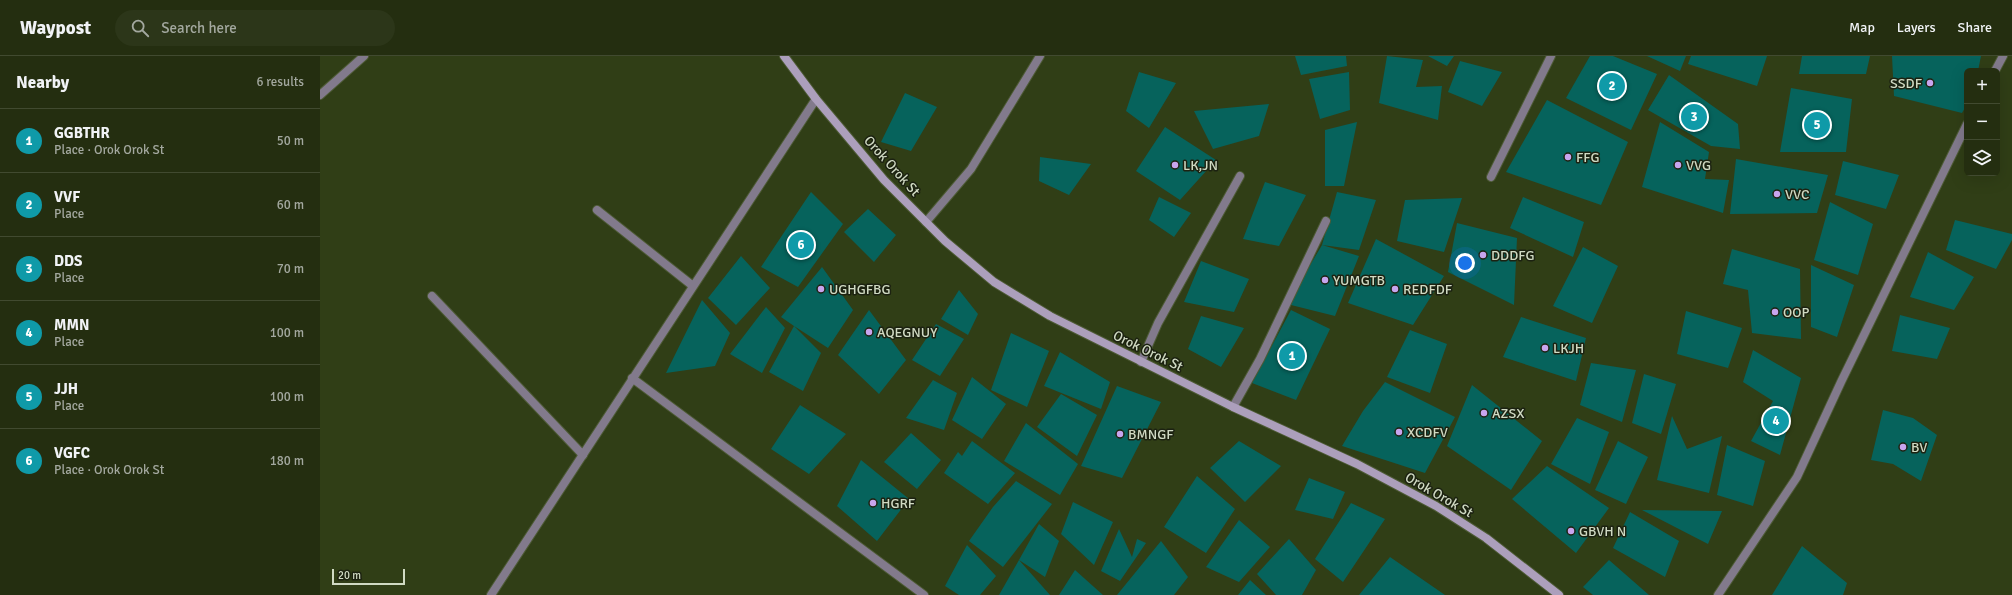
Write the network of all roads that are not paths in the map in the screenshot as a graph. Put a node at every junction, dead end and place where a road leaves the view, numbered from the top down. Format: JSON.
{"nodes":[{"id":1,"x":364,"y":56,"type":"edge"},
{"id":2,"x":784,"y":56,"type":"edge"},
{"id":3,"x":1040,"y":56,"type":"edge"},
{"id":4,"x":1551,"y":56,"type":"edge"},
{"id":5,"x":2002,"y":56,"type":"edge"},
{"id":6,"x":1996,"y":68,"type":"edge"},
{"id":7,"x":321,"y":93,"type":"edge"},
{"id":8,"x":816,"y":99,"type":"junction"},
{"id":9,"x":1964,"y":130,"type":"edge"},
{"id":10,"x":1240,"y":176,"type":"dead end"},
{"id":11,"x":1490,"y":177,"type":"dead end"},
{"id":12,"x":597,"y":210,"type":"dead end"},
{"id":13,"x":1326,"y":221,"type":"dead end"},
{"id":14,"x":926,"y":222,"type":"junction"},
{"id":15,"x":693,"y":286,"type":"junction"},
{"id":16,"x":432,"y":296,"type":"dead end"},
{"id":17,"x":1141,"y":362,"type":"junction"},
{"id":18,"x":632,"y":378,"type":"junction"},
{"id":19,"x":1233,"y":407,"type":"junction"},
{"id":20,"x":583,"y":455,"type":"junction"},
{"id":21,"x":491,"y":595,"type":"edge"},
{"id":22,"x":924,"y":595,"type":"edge"},
{"id":23,"x":1559,"y":595,"type":"edge"},
{"id":24,"x":1718,"y":595,"type":"edge"}],
"edges":[{"from":1,"to":7,"type":"street"},
{"from":2,"to":8,"type":"main road","name":"Orok Orok St"},
{"from":3,"to":14,"type":"street"},
{"from":4,"to":11,"type":"street"},
{"from":5,"to":6,"type":"street"},
{"from":8,"to":14,"type":"main road","name":"Orok Orok St"},
{"from":8,"to":15,"type":"street"},
{"from":9,"to":24,"type":"street"},
{"from":10,"to":17,"type":"street"},
{"from":12,"to":15,"type":"street"},
{"from":13,"to":19,"type":"street"},
{"from":14,"to":17,"type":"main road","name":"Orok Orok St"},
{"from":15,"to":18,"type":"street"},
{"from":16,"to":20,"type":"street"},
{"from":17,"to":19,"type":"main road","name":"Orok Orok St"},
{"from":18,"to":20,"type":"street"},
{"from":18,"to":22,"type":"street"},
{"from":19,"to":23,"type":"main road","name":"Orok Orok St"},
{"from":20,"to":21,"type":"street"}]}
